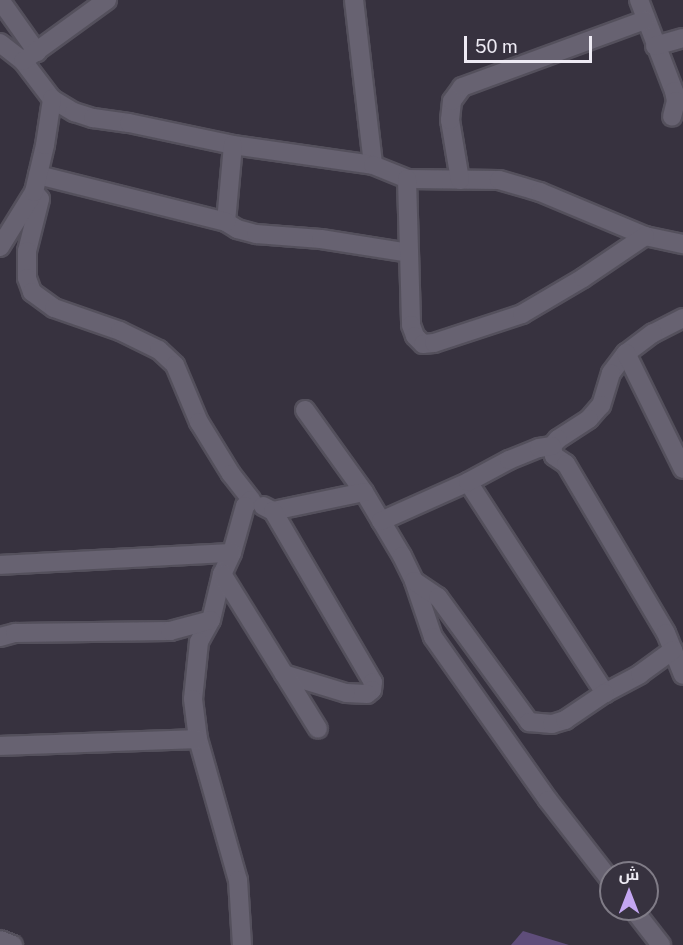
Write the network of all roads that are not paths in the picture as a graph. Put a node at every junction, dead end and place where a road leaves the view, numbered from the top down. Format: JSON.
{"nodes":[{"id":1,"x":0,"y":0,"type":"edge"},
{"id":2,"x":107,"y":0,"type":"edge"},
{"id":3,"x":354,"y":0,"type":"edge"},
{"id":4,"x":639,"y":0,"type":"edge"},
{"id":5,"x":645,"y":20,"type":"junction"},
{"id":6,"x":683,"y":38,"type":"edge"},
{"id":7,"x":0,"y":43,"type":"edge"},
{"id":8,"x":655,"y":46,"type":"junction"},
{"id":9,"x":30,"y":56,"type":"junction"},
{"id":10,"x":52,"y":99,"type":"junction"},
{"id":11,"x":672,"y":117,"type":"dead end"},
{"id":12,"x":233,"y":145,"type":"junction"},
{"id":13,"x":373,"y":165,"type":"junction"},
{"id":14,"x":407,"y":179,"type":"junction"},
{"id":15,"x":460,"y":180,"type":"junction"},
{"id":16,"x":36,"y":183,"type":"junction"},
{"id":17,"x":226,"y":222,"type":"junction"},
{"id":18,"x":645,"y":236,"type":"junction"},
{"id":19,"x":2,"y":243,"type":"edge"},
{"id":20,"x":683,"y":244,"type":"edge"},
{"id":21,"x":409,"y":254,"type":"junction"},
{"id":22,"x":683,"y":318,"type":"edge"},
{"id":23,"x":626,"y":353,"type":"junction"},
{"id":24,"x":305,"y":410,"type":"dead end"},
{"id":25,"x":552,"y":447,"type":"junction"},
{"id":26,"x":683,"y":469,"type":"edge"},
{"id":27,"x":468,"y":482,"type":"junction"},
{"id":28,"x":364,"y":492,"type":"junction"},
{"id":29,"x":251,"y":500,"type":"junction"},
{"id":30,"x":273,"y":511,"type":"junction"},
{"id":31,"x":381,"y":521,"type":"junction"},
{"id":32,"x":232,"y":553,"type":"junction"},
{"id":33,"x":0,"y":565,"type":"edge"},
{"id":34,"x":222,"y":574,"type":"junction"},
{"id":35,"x":414,"y":581,"type":"junction"},
{"id":36,"x":211,"y":620,"type":"junction"},
{"id":37,"x":0,"y":637,"type":"edge"},
{"id":38,"x":673,"y":650,"type":"junction"},
{"id":39,"x":284,"y":674,"type":"junction"},
{"id":40,"x":683,"y":675,"type":"edge"},
{"id":41,"x":605,"y":693,"type":"junction"},
{"id":42,"x":318,"y":729,"type":"dead end"},
{"id":43,"x":198,"y":739,"type":"junction"},
{"id":44,"x":0,"y":746,"type":"edge"},
{"id":45,"x":599,"y":866,"type":"edge"},
{"id":46,"x":642,"y":921,"type":"edge"},
{"id":47,"x":0,"y":940,"type":"edge"},
{"id":48,"x":13,"y":945,"type":"edge"},
{"id":49,"x":242,"y":945,"type":"edge"},
{"id":50,"x":661,"y":945,"type":"edge"}],
"edges":[{"from":1,"to":9,"type":"street"},
{"from":2,"to":9,"type":"street"},
{"from":3,"to":13,"type":"street"},
{"from":4,"to":5,"type":"street"},
{"from":5,"to":8,"type":"street"},
{"from":5,"to":15,"type":"street"},
{"from":6,"to":8,"type":"street"},
{"from":7,"to":9,"type":"street"},
{"from":8,"to":11,"type":"street"},
{"from":9,"to":10,"type":"street"},
{"from":10,"to":12,"type":"street"},
{"from":10,"to":16,"type":"street"},
{"from":12,"to":13,"type":"street"},
{"from":12,"to":17,"type":"street"},
{"from":13,"to":14,"type":"street"},
{"from":14,"to":15,"type":"street"},
{"from":14,"to":21,"type":"street"},
{"from":15,"to":18,"type":"street"},
{"from":16,"to":17,"type":"street"},
{"from":16,"to":19,"type":"street"},
{"from":16,"to":29,"type":"street"},
{"from":17,"to":21,"type":"street"},
{"from":18,"to":20,"type":"street"},
{"from":18,"to":21,"type":"street"},
{"from":22,"to":23,"type":"street"},
{"from":23,"to":25,"type":"street"},
{"from":23,"to":26,"type":"street"},
{"from":24,"to":28,"type":"street"},
{"from":25,"to":27,"type":"street"},
{"from":25,"to":38,"type":"street"},
{"from":27,"to":31,"type":"street"},
{"from":27,"to":41,"type":"street"},
{"from":28,"to":30,"type":"street"},
{"from":28,"to":31,"type":"street"},
{"from":29,"to":30,"type":"street"},
{"from":29,"to":32,"type":"street"},
{"from":30,"to":39,"type":"street"},
{"from":31,"to":35,"type":"street"},
{"from":32,"to":33,"type":"street"},
{"from":32,"to":34,"type":"street"},
{"from":34,"to":36,"type":"street"},
{"from":34,"to":39,"type":"street"},
{"from":35,"to":41,"type":"street"},
{"from":35,"to":45,"type":"street"},
{"from":36,"to":37,"type":"street"},
{"from":36,"to":43,"type":"street"},
{"from":38,"to":40,"type":"street"},
{"from":38,"to":41,"type":"street"},
{"from":39,"to":42,"type":"street"},
{"from":43,"to":44,"type":"street"},
{"from":43,"to":49,"type":"street"},
{"from":46,"to":50,"type":"street"},
{"from":47,"to":48,"type":"street"}]}
